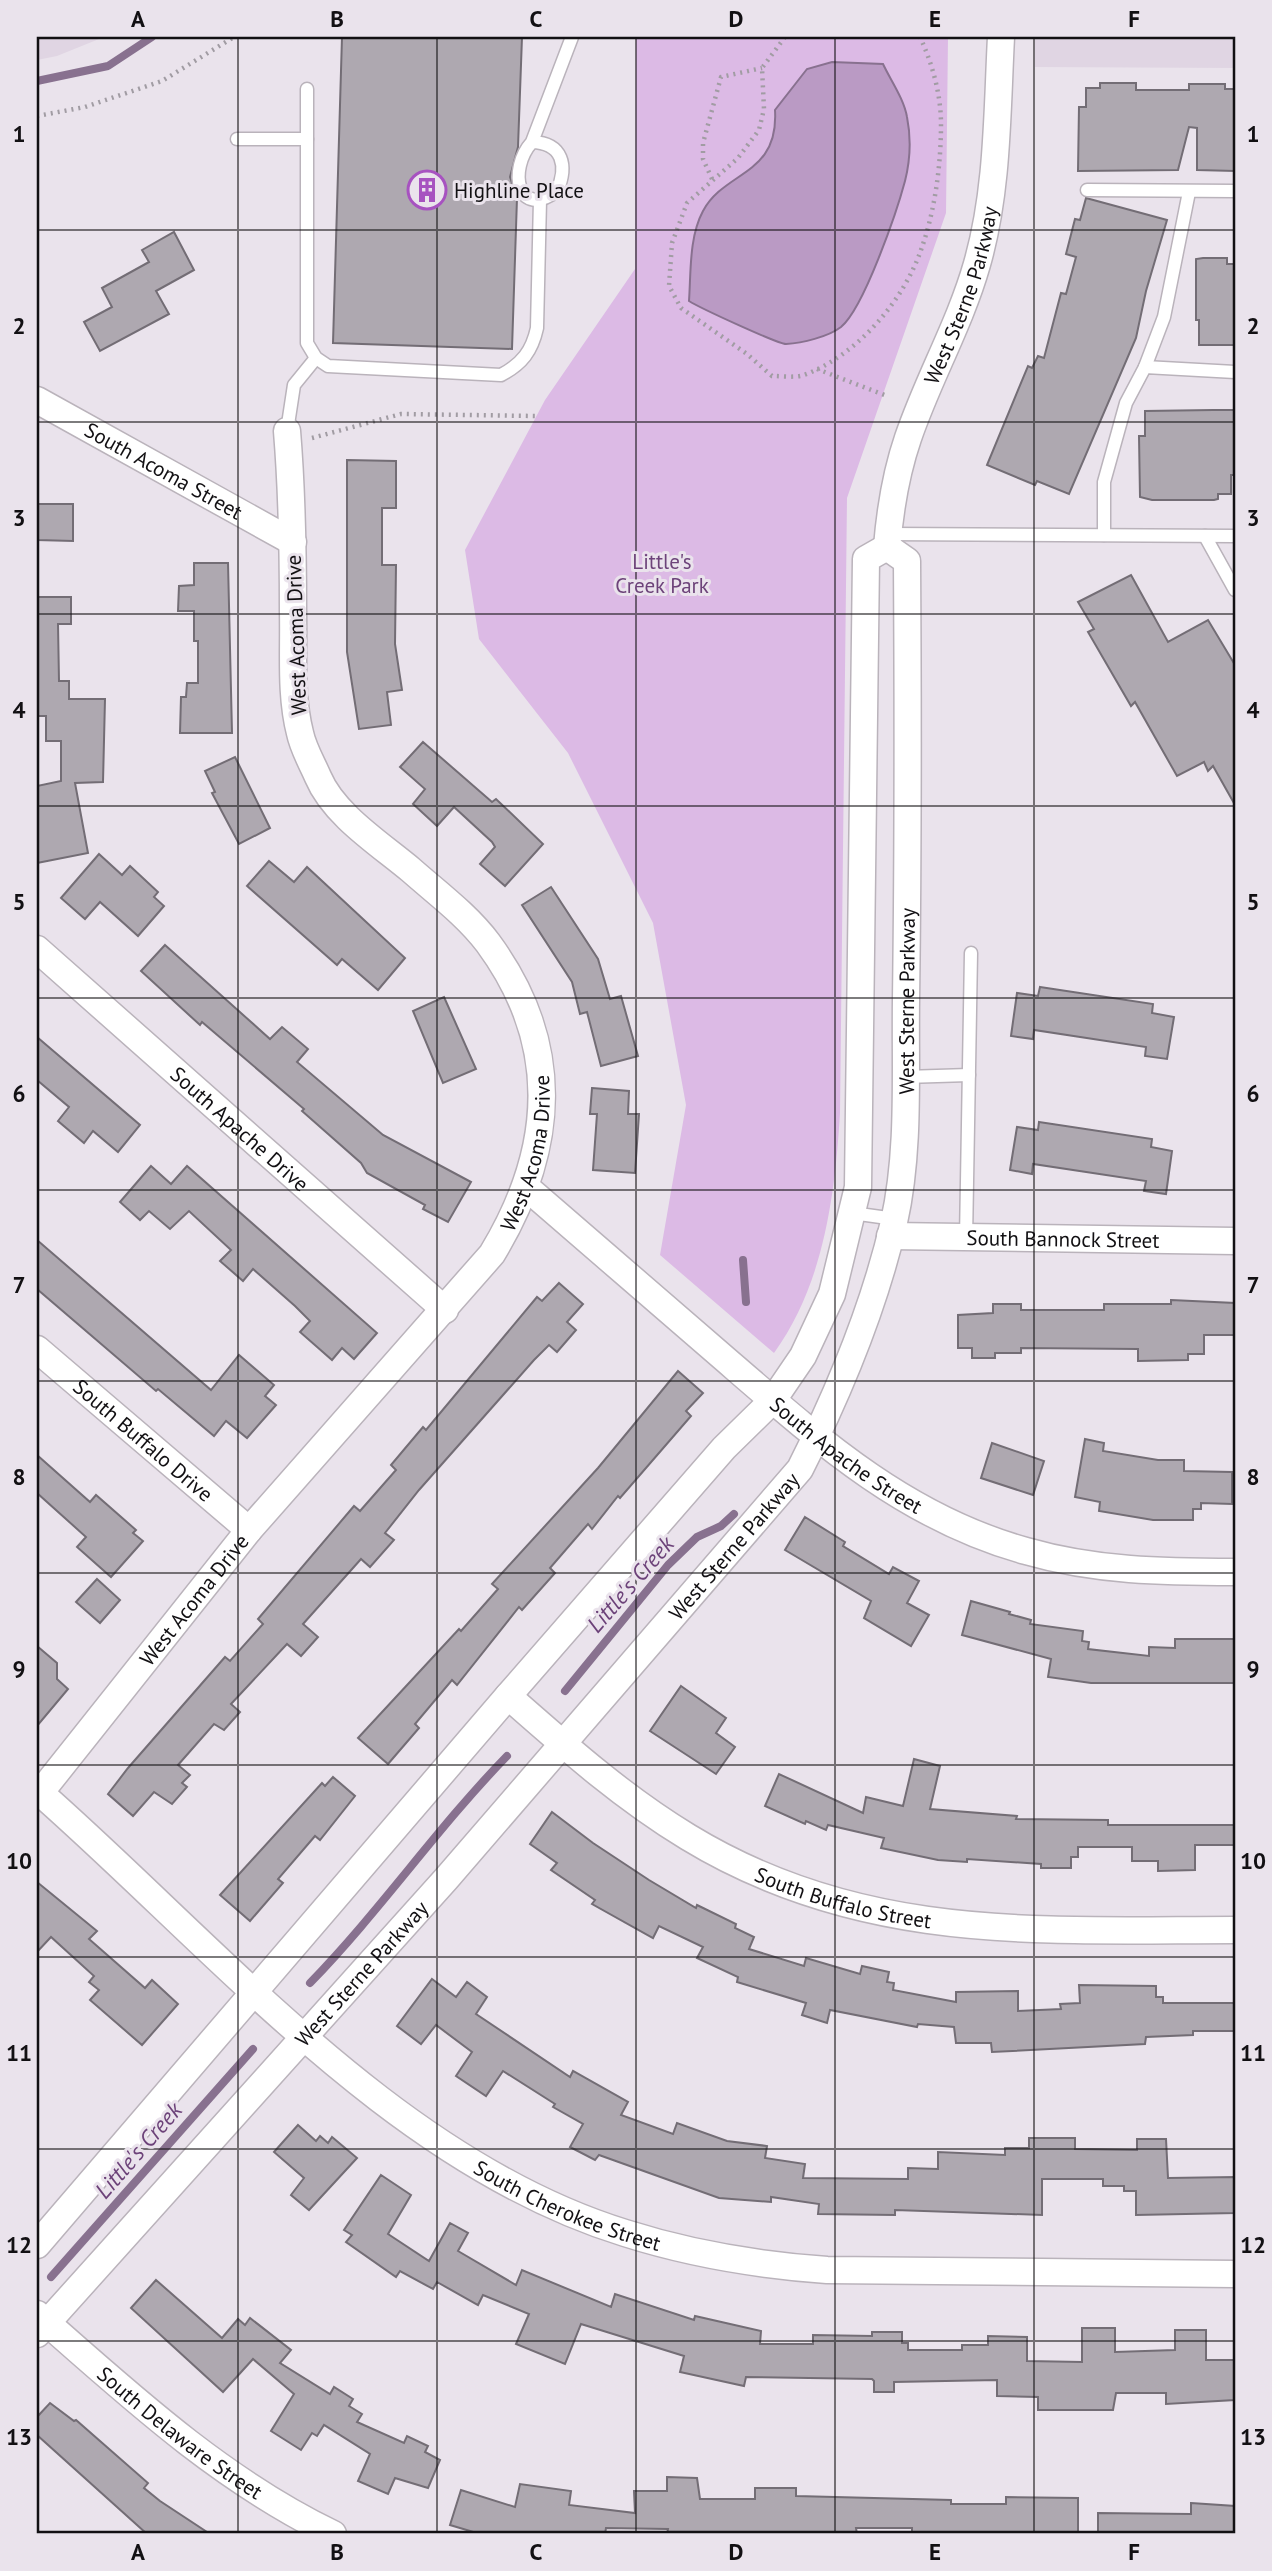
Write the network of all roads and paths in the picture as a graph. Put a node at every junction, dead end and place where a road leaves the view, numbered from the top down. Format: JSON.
{"nodes":[{"id":1,"x":234,"y":37,"type":"edge"},
{"id":2,"x":572,"y":37,"type":"edge"},
{"id":3,"x":785,"y":37,"type":"edge"},
{"id":4,"x":920,"y":37,"type":"edge"},
{"id":5,"x":1001,"y":37,"type":"edge"},
{"id":6,"x":762,"y":68,"type":"junction"},
{"id":7,"x":307,"y":89,"type":"dead end"},
{"id":8,"x":37,"y":116,"type":"edge"},
{"id":9,"x":237,"y":139,"type":"dead end"},
{"id":10,"x":307,"y":139,"type":"junction"},
{"id":11,"x":532,"y":142,"type":"junction"},
{"id":12,"x":712,"y":179,"type":"junction"},
{"id":13,"x":1087,"y":190,"type":"dead end"},
{"id":14,"x":1189,"y":191,"type":"junction"},
{"id":15,"x":1235,"y":191,"type":"edge"},
{"id":16,"x":540,"y":200,"type":"junction"},
{"id":17,"x":316,"y":358,"type":"junction"},
{"id":18,"x":1145,"y":367,"type":"junction"},
{"id":19,"x":817,"y":369,"type":"junction"},
{"id":20,"x":1235,"y":372,"type":"edge"},
{"id":21,"x":887,"y":396,"type":"dead end"},
{"id":22,"x":37,"y":400,"type":"edge"},
{"id":23,"x":536,"y":416,"type":"dead end"},
{"id":24,"x":288,"y":443,"type":"junction"},
{"id":25,"x":1104,"y":535,"type":"junction"},
{"id":26,"x":1205,"y":536,"type":"junction"},
{"id":27,"x":1235,"y":536,"type":"edge"},
{"id":28,"x":887,"y":540,"type":"junction"},
{"id":29,"x":293,"y":542,"type":"junction"},
{"id":30,"x":1235,"y":590,"type":"edge"},
{"id":31,"x":861,"y":928,"type":"junction"},
{"id":32,"x":907,"y":928,"type":"junction"},
{"id":33,"x":37,"y":949,"type":"edge"},
{"id":34,"x":971,"y":953,"type":"dead end"},
{"id":35,"x":968,"y":1075,"type":"junction"},
{"id":36,"x":905,"y":1077,"type":"junction"},
{"id":37,"x":526,"y":1187,"type":"junction"},
{"id":38,"x":852,"y":1213,"type":"junction"},
{"id":39,"x":892,"y":1228,"type":"junction"},
{"id":40,"x":965,"y":1239,"type":"junction"},
{"id":41,"x":1235,"y":1241,"type":"edge"},
{"id":42,"x":445,"y":1310,"type":"junction"},
{"id":43,"x":37,"y":1349,"type":"edge"},
{"id":44,"x":773,"y":1400,"type":"junction"},
{"id":45,"x":817,"y":1434,"type":"junction"},
{"id":46,"x":249,"y":1530,"type":"junction"},
{"id":47,"x":1235,"y":1573,"type":"edge"},
{"id":48,"x":508,"y":1696,"type":"junction"},
{"id":49,"x":561,"y":1742,"type":"junction"},
{"id":50,"x":38,"y":1792,"type":"edge"},
{"id":51,"x":1235,"y":1930,"type":"edge"},
{"id":52,"x":256,"y":1992,"type":"junction"},
{"id":53,"x":305,"y":2036,"type":"junction"},
{"id":54,"x":37,"y":2245,"type":"edge"},
{"id":55,"x":1235,"y":2274,"type":"edge"},
{"id":56,"x":40,"y":2323,"type":"edge"},
{"id":57,"x":333,"y":2534,"type":"edge"}],
"edges":[{"from":1,"to":8,"type":"path"},
{"from":2,"to":11,"type":"lane"},
{"from":3,"to":6,"type":"path"},
{"from":4,"to":19,"type":"path"},
{"from":5,"to":28,"type":"street","name":"West Sterne Parkway"},
{"from":6,"to":12,"type":"path"},
{"from":6,"to":12,"type":"path"},
{"from":7,"to":10,"type":"lane"},
{"from":9,"to":10,"type":"lane"},
{"from":10,"to":17,"type":"lane"},
{"from":11,"to":16,"type":"lane"},
{"from":11,"to":16,"type":"lane"},
{"from":12,"to":19,"type":"path"},
{"from":13,"to":14,"type":"lane"},
{"from":14,"to":15,"type":"lane"},
{"from":14,"to":18,"type":"lane"},
{"from":16,"to":17,"type":"lane"},
{"from":17,"to":24,"type":"lane"},
{"from":18,"to":20,"type":"lane"},
{"from":18,"to":25,"type":"lane"},
{"from":19,"to":21,"type":"path"},
{"from":22,"to":29,"type":"street","name":"South Acoma Street"},
{"from":23,"to":24,"type":"path"},
{"from":24,"to":29,"type":"street","name":"West Acoma Drive"},
{"from":25,"to":26,"type":"lane"},
{"from":25,"to":28,"type":"lane"},
{"from":26,"to":27,"type":"lane"},
{"from":26,"to":30,"type":"lane"},
{"from":28,"to":31,"type":"street"},
{"from":28,"to":32,"type":"street","name":"West Sterne Parkway"},
{"from":29,"to":37,"type":"street","name":"West Acoma Drive"},
{"from":31,"to":32,"type":"street"},
{"from":31,"to":38,"type":"street"},
{"from":32,"to":36,"type":"street","name":"West Sterne Parkway"},
{"from":33,"to":42,"type":"street","name":"South Apache Drive"},
{"from":34,"to":35,"type":"lane"},
{"from":35,"to":36,"type":"lane"},
{"from":35,"to":40,"type":"lane"},
{"from":36,"to":39,"type":"street","name":"West Sterne Parkway"},
{"from":37,"to":42,"type":"street","name":"West Acoma Drive"},
{"from":37,"to":44,"type":"street","name":"South Apache Street"},
{"from":38,"to":39,"type":"lane"},
{"from":38,"to":44,"type":"street"},
{"from":39,"to":40,"type":"street","name":"South Bannock Street"},
{"from":39,"to":45,"type":"street","name":"West Sterne Parkway"},
{"from":40,"to":41,"type":"street","name":"South Bannock Street"},
{"from":42,"to":46,"type":"street","name":"West Acoma Drive"},
{"from":43,"to":46,"type":"street","name":"South Buffalo Drive"},
{"from":44,"to":45,"type":"street","name":"South Apache Street"},
{"from":44,"to":48,"type":"street"},
{"from":45,"to":47,"type":"street","name":"South Apache Street"},
{"from":45,"to":49,"type":"street","name":"West Sterne Parkway"},
{"from":46,"to":50,"type":"street","name":"West Acoma Drive"},
{"from":48,"to":49,"type":"street","name":"South Buffalo Street"},
{"from":48,"to":52,"type":"street"},
{"from":49,"to":51,"type":"street","name":"South Buffalo Street"},
{"from":49,"to":53,"type":"street","name":"West Sterne Parkway"},
{"from":50,"to":52,"type":"street","name":"South Cherokee Street"},
{"from":52,"to":53,"type":"street","name":"South Cherokee Street"},
{"from":52,"to":54,"type":"street"},
{"from":53,"to":55,"type":"street","name":"South Cherokee Street"},
{"from":53,"to":56,"type":"street","name":"West Sterne Parkway"},
{"from":56,"to":57,"type":"street","name":"South Delaware Street"}]}
